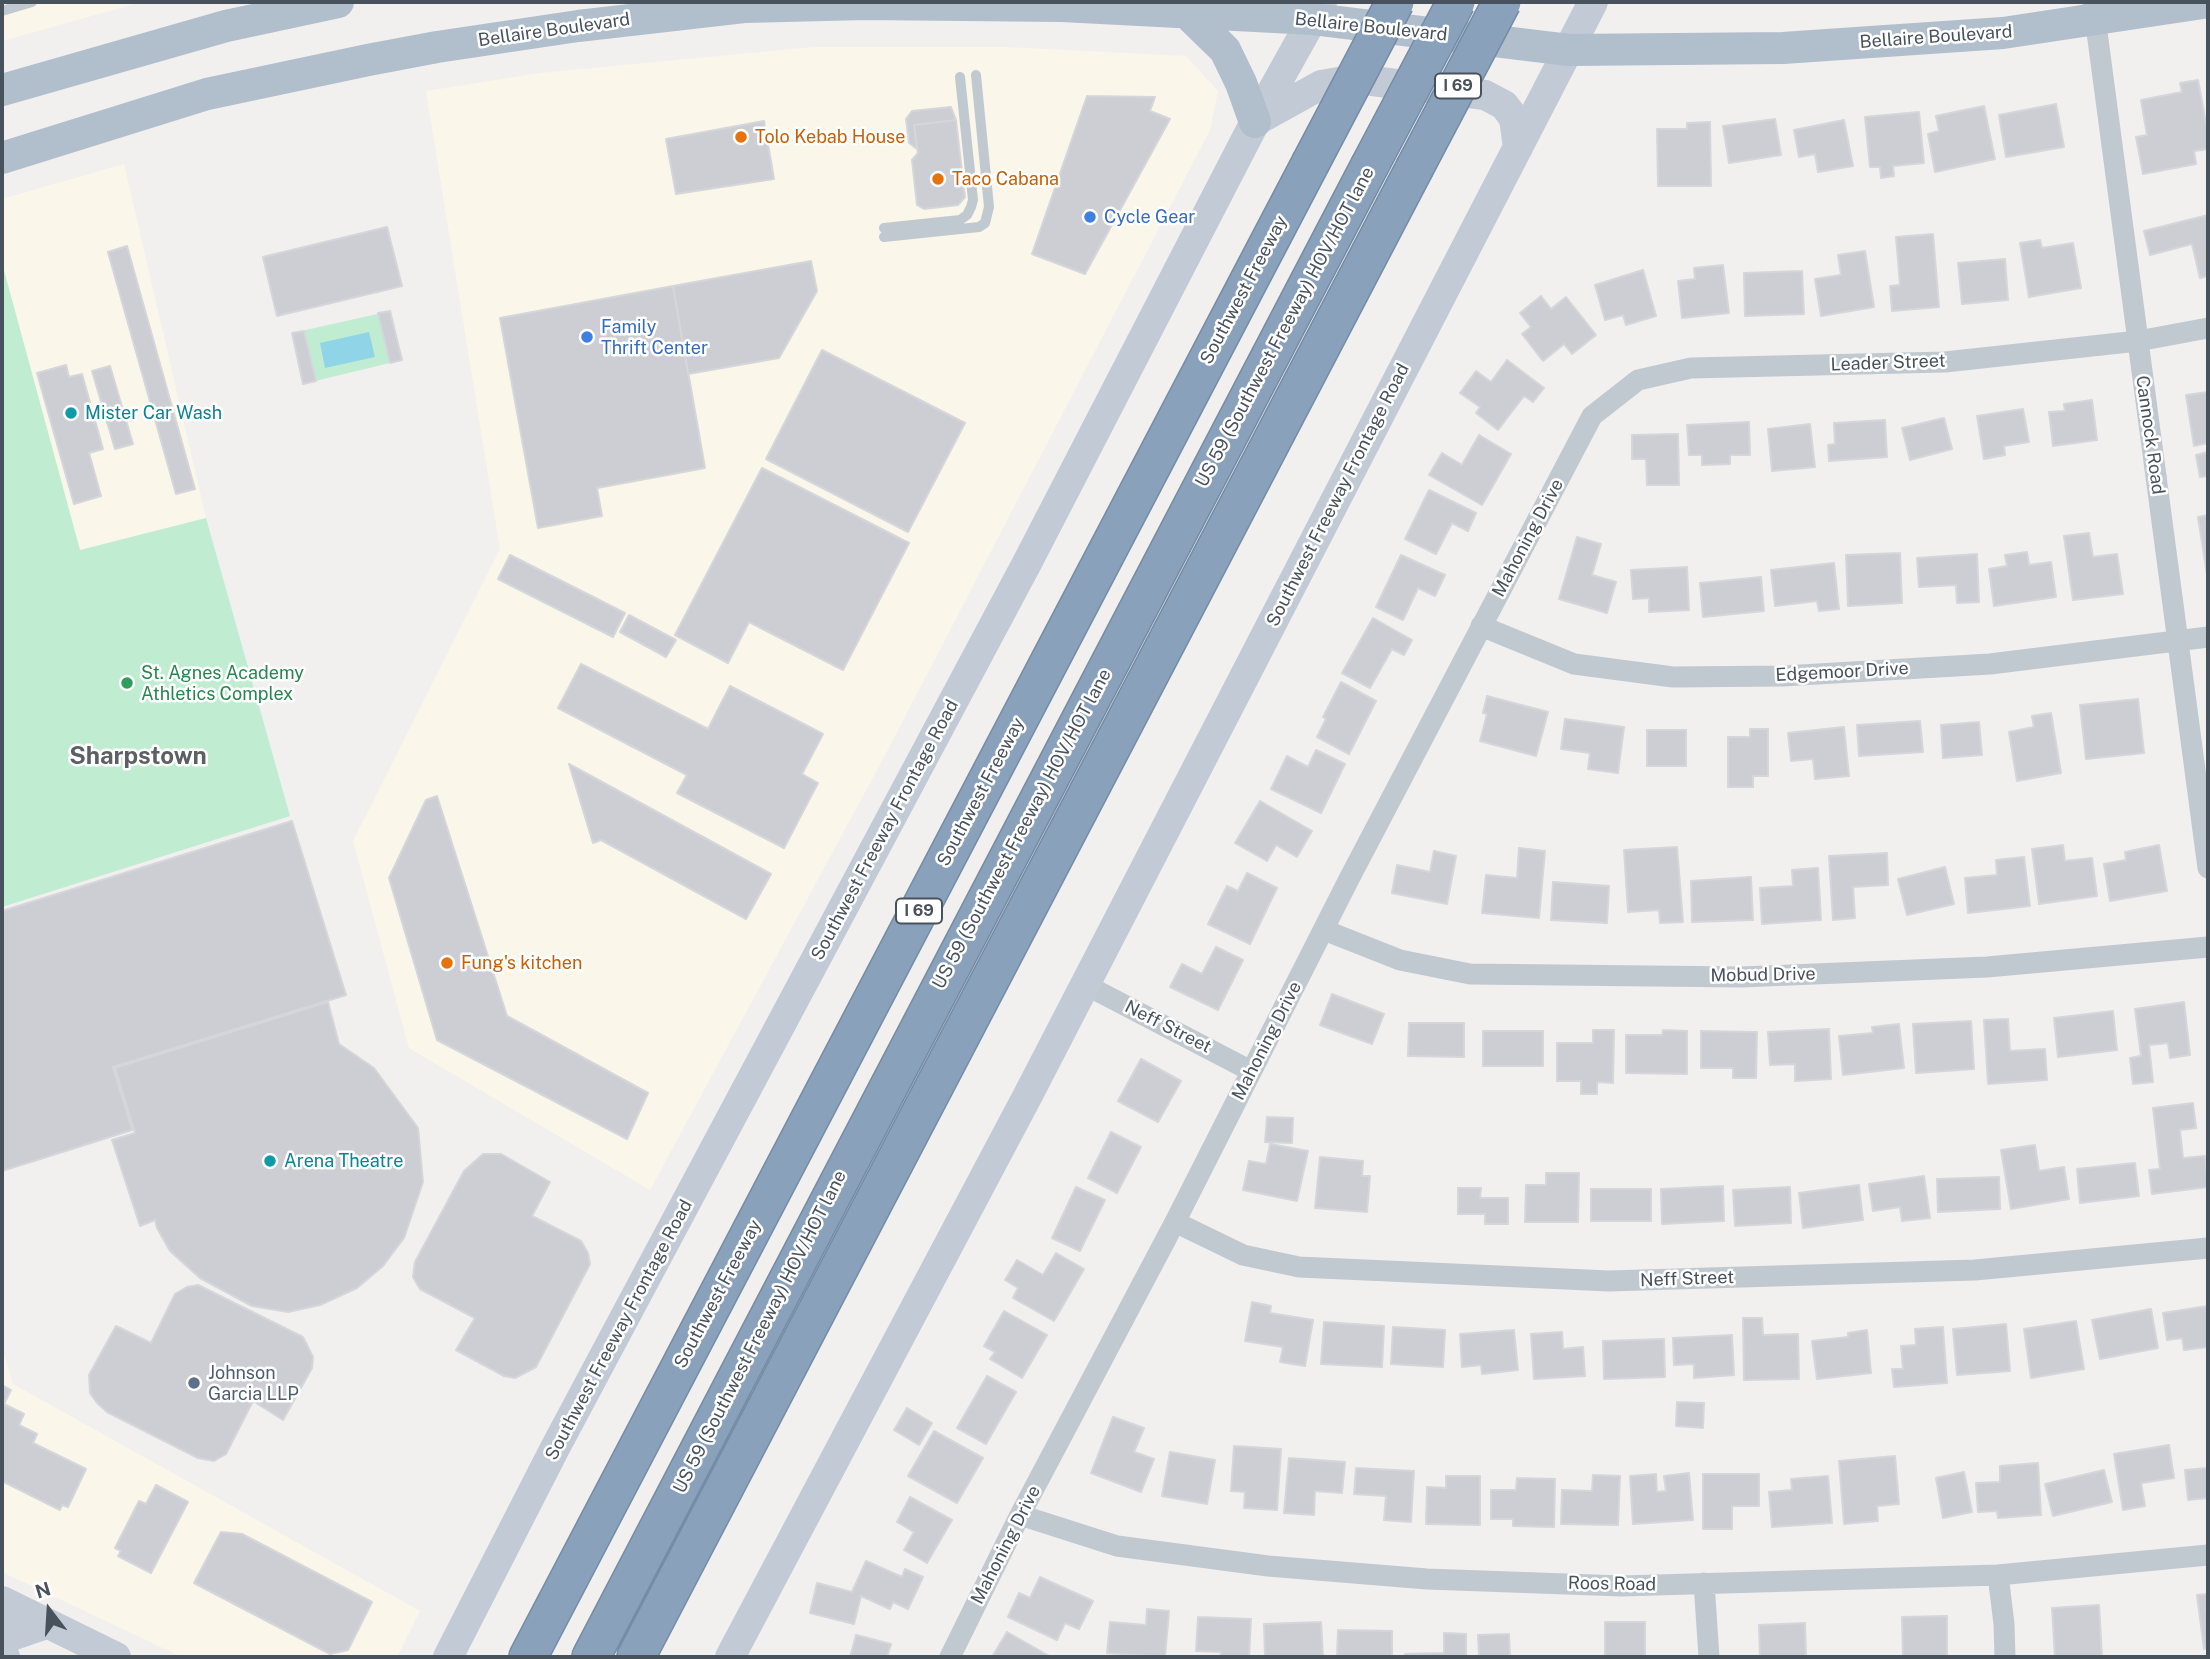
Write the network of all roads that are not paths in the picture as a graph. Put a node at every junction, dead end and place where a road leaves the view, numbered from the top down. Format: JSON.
{"nodes":[{"id":1,"x":32,"y":2,"type":"edge"},
{"id":2,"x":338,"y":2,"type":"edge"},
{"id":3,"x":1395,"y":2,"type":"edge"},
{"id":4,"x":1456,"y":2,"type":"edge"},
{"id":5,"x":1502,"y":2,"type":"edge"},
{"id":6,"x":1593,"y":2,"type":"edge"},
{"id":7,"x":2208,"y":2,"type":"edge"},
{"id":8,"x":2,"y":11,"type":"edge"},
{"id":9,"x":1317,"y":11,"type":"edge"},
{"id":10,"x":2094,"y":11,"type":"edge"},
{"id":11,"x":1188,"y":14,"type":"junction"},
{"id":12,"x":1569,"y":50,"type":"junction"},
{"id":13,"x":976,"y":75,"type":"dead end"},
{"id":14,"x":960,"y":77,"type":"dead end"},
{"id":15,"x":2,"y":90,"type":"edge"},
{"id":16,"x":1255,"y":122,"type":"junction"},
{"id":17,"x":1518,"y":148,"type":"junction"},
{"id":18,"x":2,"y":158,"type":"edge"},
{"id":19,"x":2208,"y":328,"type":"edge"},
{"id":20,"x":2138,"y":341,"type":"junction"},
{"id":21,"x":1587,"y":426,"type":"joint"},
{"id":22,"x":1482,"y":626,"type":"junction"},
{"id":23,"x":2208,"y":637,"type":"edge"},
{"id":24,"x":2178,"y":642,"type":"junction"},
{"id":25,"x":2208,"y":868,"type":"edge"},
{"id":26,"x":1324,"y":930,"type":"junction"},
{"id":27,"x":2208,"y":947,"type":"edge"},
{"id":28,"x":1084,"y":984,"type":"junction"},
{"id":29,"x":1251,"y":1071,"type":"junction"},
{"id":30,"x":1175,"y":1222,"type":"junction"},
{"id":31,"x":2208,"y":1248,"type":"edge"},
{"id":32,"x":1020,"y":1515,"type":"junction"},
{"id":33,"x":2208,"y":1555,"type":"edge"},
{"id":34,"x":1998,"y":1575,"type":"junction"},
{"id":35,"x":1704,"y":1583,"type":"junction"},
{"id":36,"x":2,"y":1601,"type":"edge"},
{"id":37,"x":47,"y":1623,"type":"junction"},
{"id":38,"x":2,"y":1629,"type":"edge"},
{"id":39,"x":451,"y":1653,"type":"edge"},
{"id":40,"x":116,"y":1657,"type":"edge"},
{"id":41,"x":528,"y":1657,"type":"edge"},
{"id":42,"x":592,"y":1657,"type":"edge"},
{"id":43,"x":636,"y":1657,"type":"edge"},
{"id":44,"x":730,"y":1657,"type":"edge"},
{"id":45,"x":950,"y":1657,"type":"edge"},
{"id":46,"x":1709,"y":1657,"type":"edge"},
{"id":47,"x":2005,"y":1657,"type":"edge"}],
"edges":[{"from":1,"to":8,"type":"lane"},
{"from":2,"to":15,"type":"main road"},
{"from":3,"to":41,"type":"highway","name":"Southwest Freeway","number":"I 69","bridge":true},
{"from":4,"to":42,"type":"highway","name":"US 59 (Southwest Freeway) HOV/HOT lane","bridge":true},
{"from":5,"to":43,"type":"highway","number":"I 69","bridge":true},
{"from":6,"to":12,"type":"main road","name":"Southwest Freeway Frontage Road"},
{"from":7,"to":10,"type":"main road","name":"Bellaire Boulevard"},
{"from":9,"to":11,"type":"main road","name":"Bellaire Boulevard"},
{"from":9,"to":12,"type":"main road","name":"Bellaire Boulevard"},
{"from":9,"to":16,"type":"main road","name":"Southwest Freeway Frontage Road"},
{"from":10,"to":12,"type":"main road","name":"Bellaire Boulevard"},
{"from":10,"to":20,"type":"street","name":"Cannock Road"},
{"from":11,"to":16,"type":"main road"},
{"from":11,"to":18,"type":"main road","name":"Bellaire Boulevard"},
{"from":12,"to":17,"type":"main road","name":"Southwest Freeway Frontage Road"},
{"from":13,"to":14,"type":"lane"},
{"from":16,"to":17,"type":"main road"},
{"from":16,"to":39,"type":"main road","name":"Southwest Freeway Frontage Road"},
{"from":17,"to":28,"type":"main road","name":"Southwest Freeway Frontage Road"},
{"from":19,"to":20,"type":"street","name":"Leader Street"},
{"from":20,"to":21,"type":"street","name":"Leader Street"},
{"from":20,"to":24,"type":"street","name":"Cannock Road"},
{"from":21,"to":22,"type":"street","name":"Mahoning Drive"},
{"from":22,"to":24,"type":"street","name":"Edgemoor Drive"},
{"from":22,"to":26,"type":"street","name":"Mahoning Drive"},
{"from":23,"to":24,"type":"street","name":"Edgemoor Drive"},
{"from":24,"to":25,"type":"street","name":"Cannock Road"},
{"from":26,"to":27,"type":"street","name":"Mobud Drive"},
{"from":26,"to":29,"type":"street","name":"Mahoning Drive"},
{"from":28,"to":29,"type":"street","name":"Neff Street"},
{"from":28,"to":44,"type":"main road","name":"Southwest Freeway Frontage Road"},
{"from":29,"to":30,"type":"street","name":"Mahoning Drive"},
{"from":30,"to":31,"type":"street","name":"Neff Street"},
{"from":30,"to":32,"type":"street","name":"Mahoning Drive"},
{"from":32,"to":35,"type":"street","name":"Roos Road"},
{"from":32,"to":45,"type":"street","name":"Mahoning Drive"},
{"from":33,"to":34,"type":"street","name":"Roos Road"},
{"from":34,"to":35,"type":"street","name":"Roos Road"},
{"from":34,"to":47,"type":"street"},
{"from":35,"to":46,"type":"street"},
{"from":36,"to":37,"type":"main road"},
{"from":37,"to":38,"type":"main road"},
{"from":37,"to":40,"type":"main road"}]}
